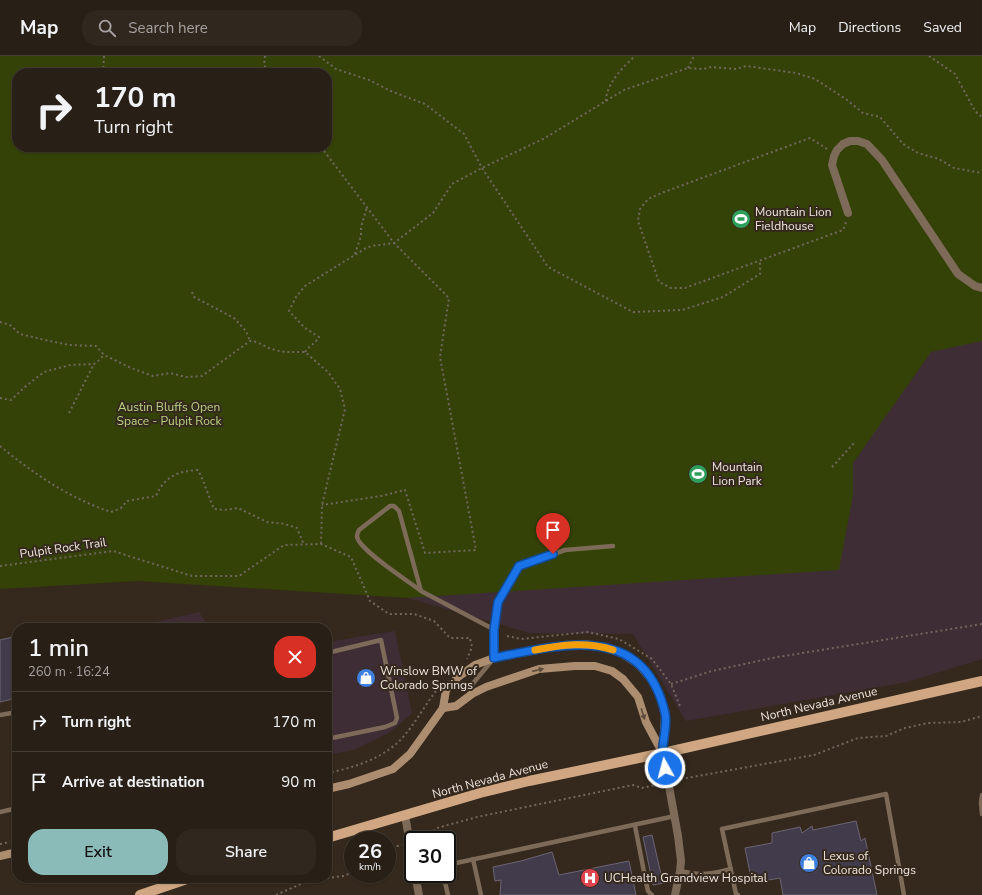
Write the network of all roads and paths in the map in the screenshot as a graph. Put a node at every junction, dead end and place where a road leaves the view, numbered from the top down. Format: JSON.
{"nodes":[{"id":1,"x":104,"y":56,"type":"edge"},
{"id":2,"x":265,"y":56,"type":"edge"},
{"id":3,"x":319,"y":56,"type":"edge"},
{"id":4,"x":635,"y":56,"type":"edge"},
{"id":5,"x":694,"y":56,"type":"edge"},
{"id":6,"x":929,"y":56,"type":"edge"},
{"id":7,"x":103,"y":68,"type":"edge"},
{"id":8,"x":266,"y":68,"type":"edge"},
{"id":9,"x":688,"y":68,"type":"junction"},
{"id":10,"x":606,"y":101,"type":"junction"},
{"id":11,"x":982,"y":117,"type":"edge"},
{"id":12,"x":325,"y":152,"type":"edge"},
{"id":13,"x":834,"y":156,"type":"junction"},
{"id":14,"x":482,"y":168,"type":"junction"},
{"id":15,"x":982,"y":173,"type":"edge"},
{"id":16,"x":367,"y":207,"type":"junction"},
{"id":17,"x":848,"y":213,"type":"joint"},
{"id":18,"x":394,"y":244,"type":"junction"},
{"id":19,"x":354,"y":255,"type":"junction"},
{"id":20,"x":760,"y":260,"type":"junction"},
{"id":21,"x":982,"y":288,"type":"edge"},
{"id":22,"x":192,"y":292,"type":"dead end"},
{"id":23,"x":0,"y":322,"type":"edge"},
{"id":24,"x":250,"y":342,"type":"junction"},
{"id":25,"x":305,"y":352,"type":"junction"},
{"id":26,"x":104,"y":355,"type":"junction"},
{"id":27,"x":94,"y":364,"type":"junction"},
{"id":28,"x":0,"y":398,"type":"edge"},
{"id":29,"x":69,"y":412,"type":"dead end"},
{"id":30,"x":855,"y":442,"type":"dead end"},
{"id":31,"x":0,"y":446,"type":"edge"},
{"id":32,"x":832,"y":467,"type":"dead end"},
{"id":33,"x":304,"y":544,"type":"junction"},
{"id":34,"x":321,"y":544,"type":"junction"},
{"id":35,"x":613,"y":546,"type":"dead end"},
{"id":36,"x":476,"y":550,"type":"dead end"},
{"id":37,"x":0,"y":566,"type":"edge"},
{"id":38,"x":421,"y":591,"type":"junction"},
{"id":39,"x":982,"y":624,"type":"edge"},
{"id":40,"x":494,"y":630,"type":"junction"},
{"id":41,"x":332,"y":652,"type":"edge"},
{"id":42,"x":494,"y":658,"type":"junction"},
{"id":43,"x":462,"y":663,"type":"dead end"},
{"id":44,"x":982,"y":681,"type":"edge"},
{"id":45,"x":671,"y":684,"type":"dead end"},
{"id":46,"x":439,"y":686,"type":"dead end"},
{"id":47,"x":472,"y":694,"type":"junction"},
{"id":48,"x":443,"y":708,"type":"junction"},
{"id":49,"x":12,"y":713,"type":"edge"},
{"id":50,"x":0,"y":715,"type":"edge"},
{"id":51,"x":982,"y":716,"type":"edge"},
{"id":52,"x":332,"y":739,"type":"edge"},
{"id":53,"x":662,"y":753,"type":"junction"},
{"id":54,"x":332,"y":772,"type":"edge"},
{"id":55,"x":692,"y":777,"type":"dead end"},
{"id":56,"x":649,"y":786,"type":"dead end"},
{"id":57,"x":332,"y":788,"type":"edge"},
{"id":58,"x":982,"y":795,"type":"edge"},
{"id":59,"x":12,"y":809,"type":"edge"},
{"id":60,"x":0,"y":812,"type":"edge"},
{"id":61,"x":982,"y":814,"type":"edge"},
{"id":62,"x":405,"y":815,"type":"junction"},
{"id":63,"x":674,"y":816,"type":"junction"},
{"id":64,"x":634,"y":826,"type":"junction"},
{"id":65,"x":408,"y":831,"type":"edge"},
{"id":66,"x":433,"y":831,"type":"edge"},
{"id":67,"x":332,"y":837,"type":"edge"},
{"id":68,"x":12,"y":841,"type":"edge"},
{"id":69,"x":0,"y":844,"type":"edge"},
{"id":70,"x":12,"y":853,"type":"edge"},
{"id":71,"x":0,"y":856,"type":"edge"},
{"id":72,"x":473,"y":858,"type":"junction"},
{"id":73,"x":456,"y":863,"type":"edge"},
{"id":74,"x":731,"y":868,"type":"junction"},
{"id":75,"x":680,"y":871,"type":"junction"},
{"id":76,"x":344,"y":876,"type":"edge"},
{"id":77,"x":332,"y":877,"type":"edge"},
{"id":78,"x":175,"y":883,"type":"edge"},
{"id":79,"x":303,"y":883,"type":"edge"},
{"id":80,"x":417,"y":883,"type":"edge"},
{"id":81,"x":445,"y":883,"type":"edge"},
{"id":82,"x":140,"y":895,"type":"edge"},
{"id":83,"x":276,"y":895,"type":"edge"},
{"id":84,"x":419,"y":895,"type":"edge"},
{"id":85,"x":448,"y":895,"type":"edge"},
{"id":86,"x":481,"y":895,"type":"edge"},
{"id":87,"x":652,"y":895,"type":"edge"},
{"id":88,"x":675,"y":895,"type":"edge"},
{"id":89,"x":738,"y":895,"type":"edge"},
{"id":90,"x":904,"y":895,"type":"edge"}],
"edges":[{"from":1,"to":7,"type":"path"},
{"from":2,"to":8,"type":"path"},
{"from":3,"to":14,"type":"path"},
{"from":4,"to":10,"type":"path"},
{"from":5,"to":9,"type":"path"},
{"from":6,"to":11,"type":"path"},
{"from":9,"to":10,"type":"path"},
{"from":9,"to":15,"type":"path"},
{"from":10,"to":14,"type":"path"},
{"from":12,"to":16,"type":"path"},
{"from":13,"to":17,"type":"street"},
{"from":13,"to":20,"type":"path"},
{"from":13,"to":21,"type":"street"},
{"from":14,"to":18,"type":"path"},
{"from":14,"to":20,"type":"path"},
{"from":16,"to":18,"type":"path"},
{"from":16,"to":19,"type":"path"},
{"from":17,"to":20,"type":"path"},
{"from":18,"to":19,"type":"path"},
{"from":18,"to":36,"type":"path"},
{"from":19,"to":25,"type":"path"},
{"from":22,"to":24,"type":"path"},
{"from":23,"to":26,"type":"path"},
{"from":24,"to":25,"type":"path"},
{"from":24,"to":26,"type":"path"},
{"from":25,"to":34,"type":"path"},
{"from":26,"to":27,"type":"path"},
{"from":27,"to":28,"type":"path"},
{"from":27,"to":29,"type":"path"},
{"from":30,"to":32,"type":"path"},
{"from":31,"to":33,"type":"path"},
{"from":33,"to":34,"type":"path","name":"Pulpit Rock Trail"},
{"from":33,"to":37,"type":"path","name":"Pulpit Rock Trail"},
{"from":34,"to":43,"type":"path","name":"Pulpit Rock Trail"},
{"from":35,"to":40,"type":"lane"},
{"from":38,"to":38,"type":"lane"},
{"from":38,"to":40,"type":"lane"},
{"from":39,"to":45,"type":"path"},
{"from":40,"to":42,"type":"lane"},
{"from":41,"to":52,"type":"lane"},
{"from":42,"to":47,"type":"lane"},
{"from":42,"to":48,"type":"main road"},
{"from":42,"to":53,"type":"main road"},
{"from":44,"to":53,"type":"main road","name":"North Nevada Avenue"},
{"from":46,"to":54,"type":"path"},
{"from":47,"to":48,"type":"main road"},
{"from":47,"to":53,"type":"main road","one_way":true},
{"from":48,"to":57,"type":"main road"},
{"from":49,"to":50,"type":"lane"},
{"from":51,"to":55,"type":"path"},
{"from":53,"to":62,"type":"main road","name":"North Nevada Avenue"},
{"from":53,"to":63,"type":"street"},
{"from":56,"to":66,"type":"path"},
{"from":58,"to":61,"type":"lane"},
{"from":59,"to":60,"type":"lane"},
{"from":62,"to":65,"type":"street"},
{"from":62,"to":67,"type":"main road","name":"North Nevada Avenue"},
{"from":63,"to":64,"type":"lane"},
{"from":63,"to":75,"type":"street"},
{"from":64,"to":72,"type":"lane"},
{"from":64,"to":87,"type":"lane"},
{"from":68,"to":69,"type":"path"},
{"from":70,"to":71,"type":"main road"},
{"from":72,"to":73,"type":"lane"},
{"from":72,"to":86,"type":"lane"},
{"from":74,"to":75,"type":"lane"},
{"from":74,"to":89,"type":"lane"},
{"from":74,"to":90,"type":"lane"},
{"from":75,"to":88,"type":"street"},
{"from":76,"to":77,"type":"path"},
{"from":78,"to":82,"type":"main road"},
{"from":79,"to":83,"type":"path"},
{"from":80,"to":84,"type":"street"},
{"from":81,"to":85,"type":"lane"}]}
